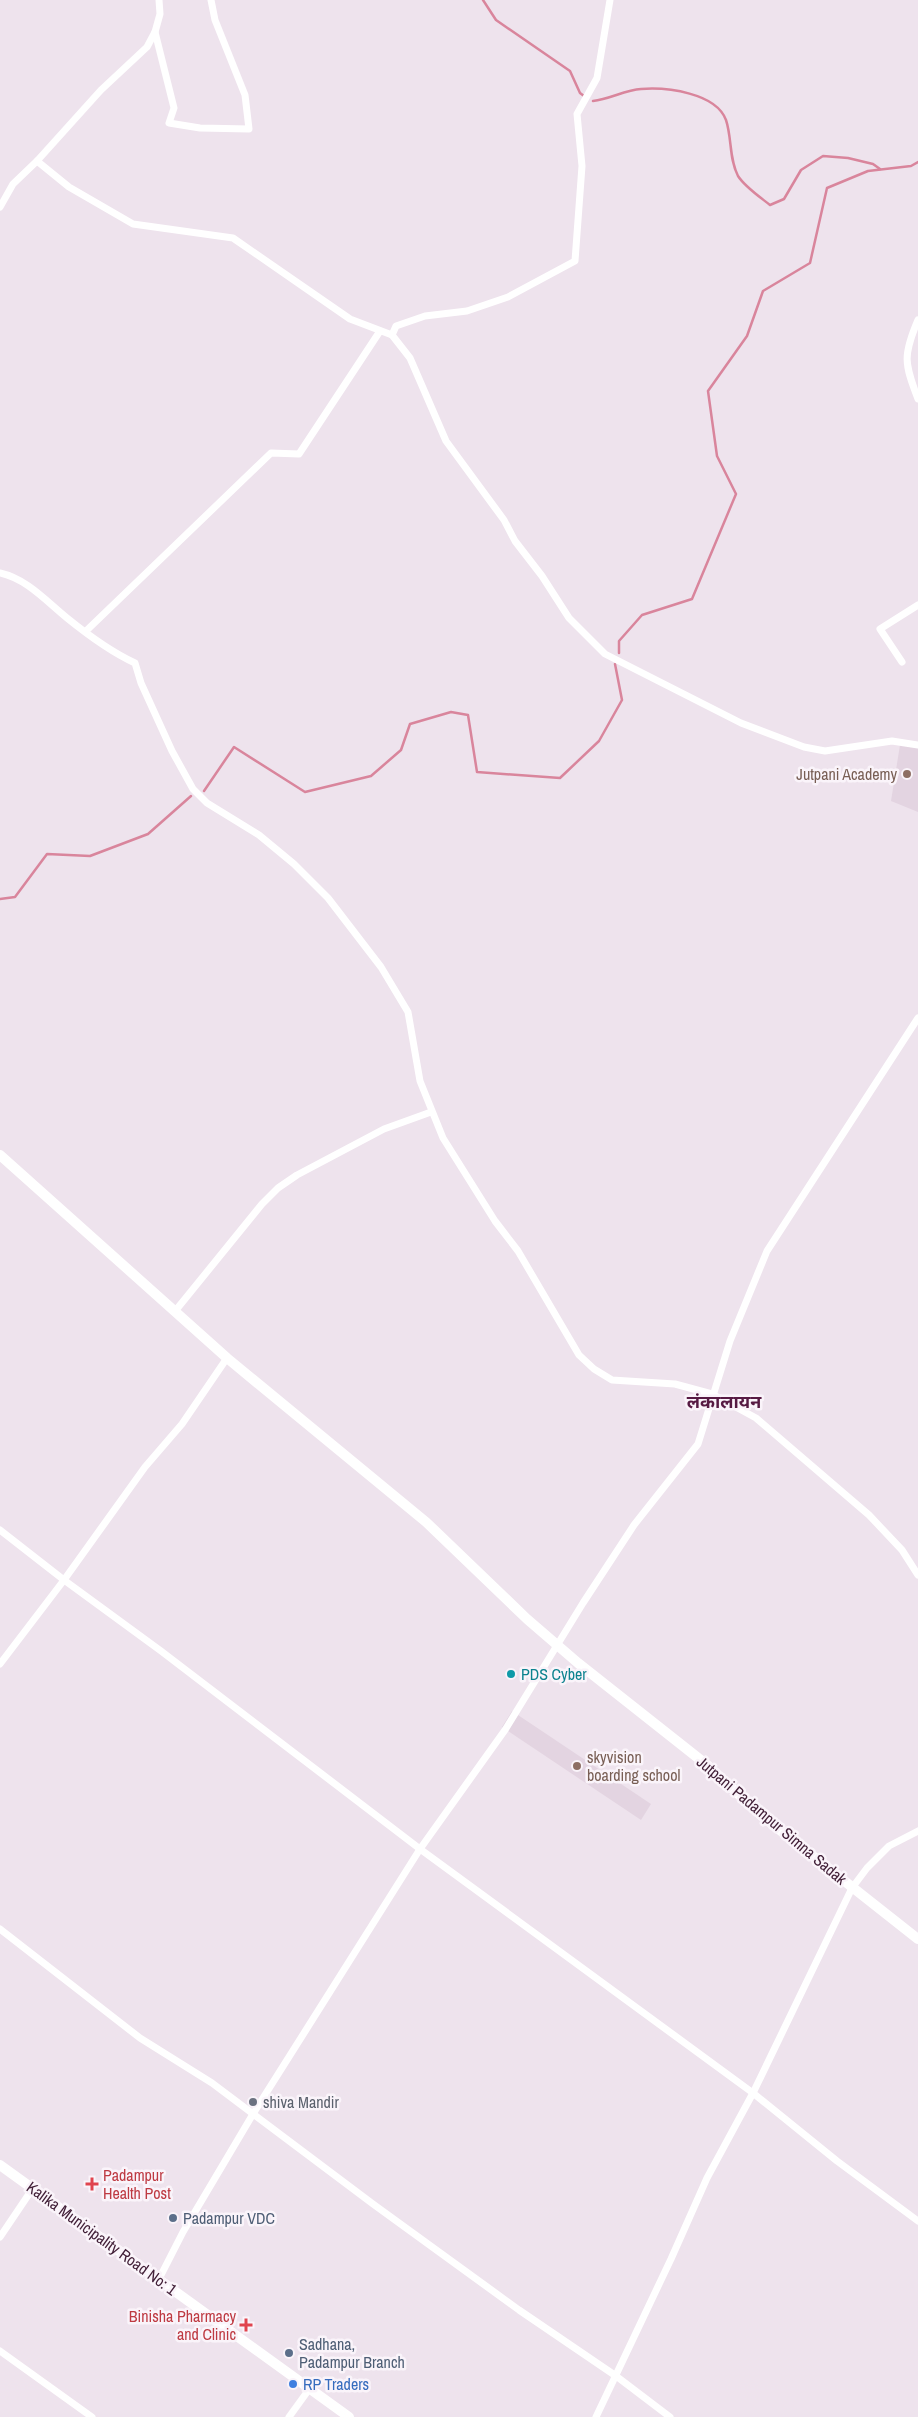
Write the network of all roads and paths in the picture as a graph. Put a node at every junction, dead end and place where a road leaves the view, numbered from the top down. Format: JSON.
{"nodes":[{"id":1,"x":159,"y":0,"type":"edge"},
{"id":2,"x":211,"y":0,"type":"edge"},
{"id":3,"x":610,"y":0,"type":"edge"},
{"id":4,"x":155,"y":32,"type":"junction"},
{"id":5,"x":37,"y":161,"type":"junction"},
{"id":6,"x":0,"y":206,"type":"edge"},
{"id":7,"x":918,"y":320,"type":"edge"},
{"id":8,"x":380,"y":331,"type":"junction"},
{"id":9,"x":392,"y":335,"type":"junction"},
{"id":10,"x":918,"y":399,"type":"edge"},
{"id":11,"x":0,"y":573,"type":"edge"},
{"id":12,"x":918,"y":605,"type":"edge"},
{"id":13,"x":86,"y":631,"type":"junction"},
{"id":14,"x":902,"y":662,"type":"dead end"},
{"id":15,"x":918,"y":745,"type":"edge"},
{"id":16,"x":918,"y":1018,"type":"edge"},
{"id":17,"x":431,"y":1112,"type":"junction"},
{"id":18,"x":0,"y":1155,"type":"edge"},
{"id":19,"x":176,"y":1310,"type":"junction"},
{"id":20,"x":227,"y":1358,"type":"junction"},
{"id":21,"x":712,"y":1394,"type":"junction"},
{"id":22,"x":0,"y":1530,"type":"edge"},
{"id":23,"x":918,"y":1575,"type":"edge"},
{"id":24,"x":64,"y":1580,"type":"junction"},
{"id":25,"x":557,"y":1644,"type":"junction"},
{"id":26,"x":0,"y":1664,"type":"edge"},
{"id":27,"x":918,"y":1831,"type":"edge"},
{"id":28,"x":420,"y":1849,"type":"junction"},
{"id":29,"x":852,"y":1888,"type":"junction"},
{"id":30,"x":0,"y":1929,"type":"edge"},
{"id":31,"x":918,"y":1939,"type":"edge"},
{"id":32,"x":753,"y":2093,"type":"junction"},
{"id":33,"x":253,"y":2114,"type":"junction"},
{"id":34,"x":0,"y":2165,"type":"edge"},
{"id":35,"x":33,"y":2188,"type":"junction"},
{"id":36,"x":918,"y":2221,"type":"edge"},
{"id":37,"x":0,"y":2237,"type":"edge"},
{"id":38,"x":159,"y":2279,"type":"junction"},
{"id":39,"x":0,"y":2351,"type":"edge"},
{"id":40,"x":616,"y":2376,"type":"junction"},
{"id":41,"x":310,"y":2388,"type":"junction"},
{"id":42,"x":92,"y":2417,"type":"edge"},
{"id":43,"x":288,"y":2417,"type":"edge"},
{"id":44,"x":349,"y":2417,"type":"edge"},
{"id":45,"x":596,"y":2417,"type":"edge"},
{"id":46,"x":670,"y":2417,"type":"edge"}],
"edges":[{"from":1,"to":4,"type":"street"},
{"from":2,"to":4,"type":"street"},
{"from":3,"to":9,"type":"street"},
{"from":4,"to":5,"type":"street"},
{"from":5,"to":6,"type":"street"},
{"from":5,"to":8,"type":"street"},
{"from":7,"to":10,"type":"street"},
{"from":8,"to":9,"type":"street"},
{"from":8,"to":13,"type":"street"},
{"from":9,"to":15,"type":"street"},
{"from":11,"to":13,"type":"street"},
{"from":12,"to":14,"type":"street"},
{"from":13,"to":17,"type":"street"},
{"from":16,"to":21,"type":"street"},
{"from":17,"to":19,"type":"street"},
{"from":17,"to":21,"type":"street"},
{"from":18,"to":19,"type":"street","name":"Jutpani Padampur Simna Sadak"},
{"from":19,"to":20,"type":"street","name":"Jutpani Padampur Simna Sadak"},
{"from":20,"to":24,"type":"street"},
{"from":20,"to":25,"type":"street","name":"Jutpani Padampur Simna Sadak"},
{"from":21,"to":23,"type":"street"},
{"from":21,"to":25,"type":"street"},
{"from":22,"to":24,"type":"street"},
{"from":24,"to":26,"type":"street"},
{"from":24,"to":28,"type":"street"},
{"from":25,"to":28,"type":"street"},
{"from":25,"to":29,"type":"street","name":"Jutpani Padampur Simna Sadak"},
{"from":27,"to":29,"type":"street"},
{"from":28,"to":32,"type":"street"},
{"from":28,"to":33,"type":"street"},
{"from":29,"to":31,"type":"street","name":"Jutpani Padampur Simna Sadak"},
{"from":29,"to":32,"type":"street"},
{"from":30,"to":33,"type":"street"},
{"from":32,"to":36,"type":"street"},
{"from":32,"to":40,"type":"street"},
{"from":33,"to":38,"type":"street"},
{"from":33,"to":40,"type":"street"},
{"from":34,"to":35,"type":"street","name":"Kalika Municipality Road No: 1"},
{"from":35,"to":37,"type":"street"},
{"from":35,"to":38,"type":"street","name":"Kalika Municipality Road No: 1"},
{"from":38,"to":41,"type":"street","name":"Kalika Municipality Road No: 1"},
{"from":39,"to":42,"type":"street"},
{"from":40,"to":45,"type":"street"},
{"from":40,"to":46,"type":"street"},
{"from":41,"to":43,"type":"street"},
{"from":41,"to":44,"type":"street","name":"Kalika Municipality Road No: 1"}]}
